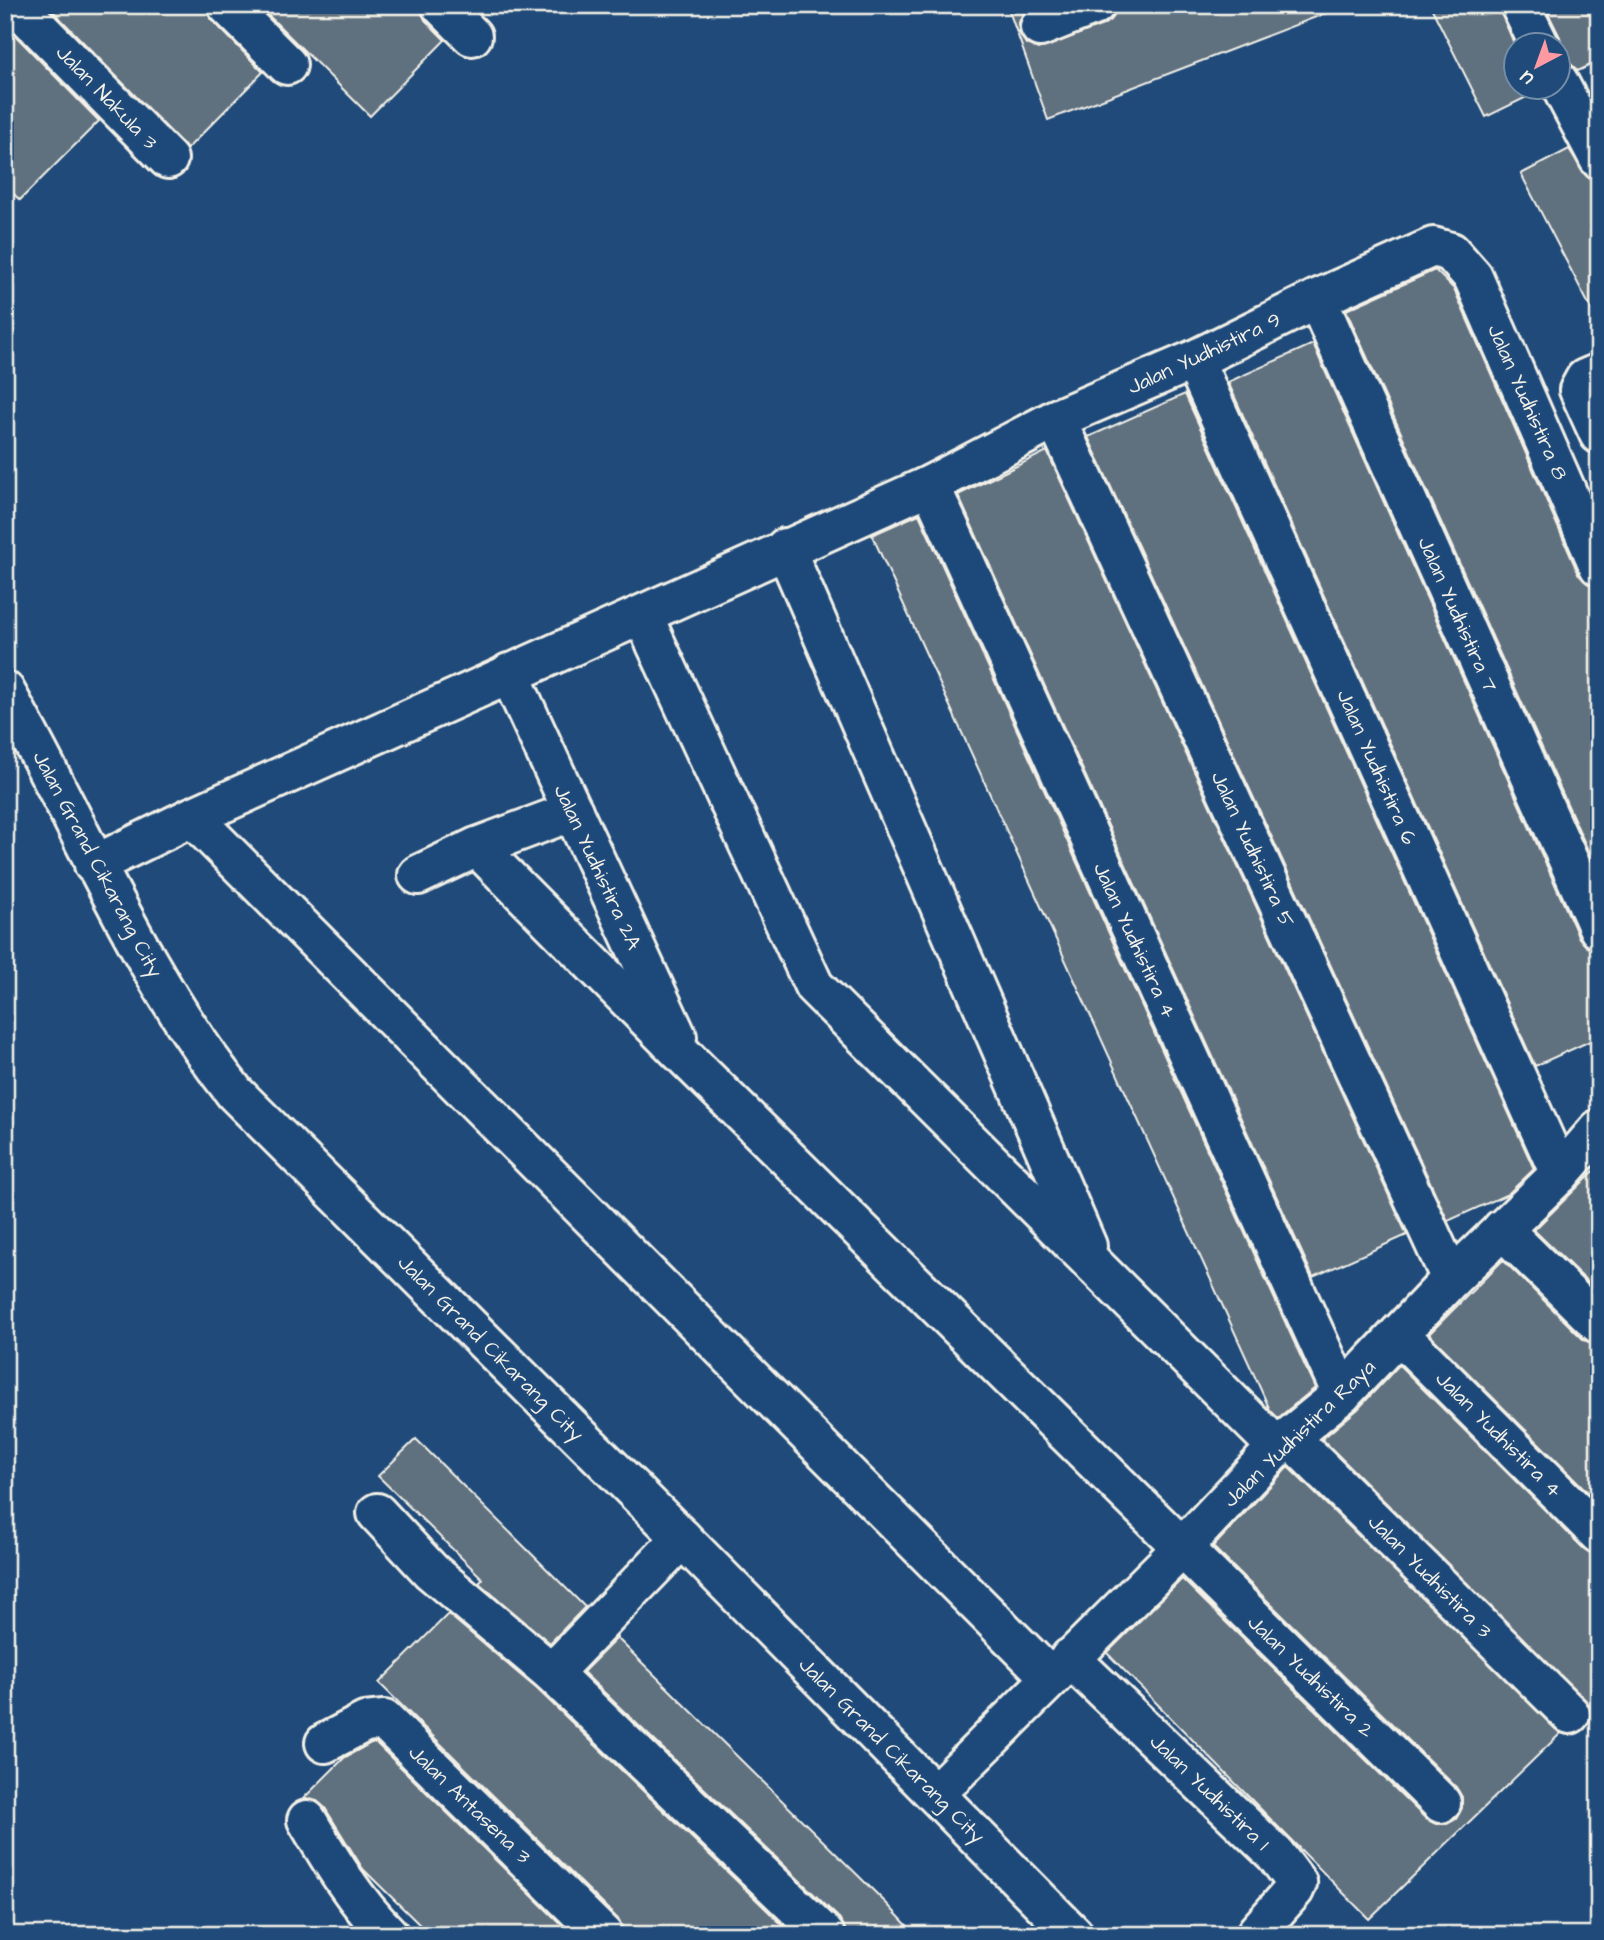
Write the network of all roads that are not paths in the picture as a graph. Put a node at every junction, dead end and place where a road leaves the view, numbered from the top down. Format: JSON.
{"nodes":[{"id":1,"x":16,"y":5,"type":"edge"},
{"id":2,"x":227,"y":5,"type":"edge"},
{"id":3,"x":441,"y":5,"type":"edge"},
{"id":4,"x":1095,"y":5,"type":"edge"},
{"id":5,"x":1520,"y":5,"type":"edge"},
{"id":6,"x":1040,"y":27,"type":"dead end"},
{"id":7,"x":1534,"y":32,"type":"edge"},
{"id":8,"x":472,"y":36,"type":"dead end"},
{"id":9,"x":287,"y":65,"type":"dead end"},
{"id":10,"x":1570,"y":102,"type":"edge"},
{"id":11,"x":167,"y":159,"type":"dead end"},
{"id":12,"x":1599,"y":159,"type":"edge"},
{"id":13,"x":1473,"y":277,"type":"joint"},
{"id":14,"x":1317,"y":299,"type":"junction"},
{"id":15,"x":1194,"y":360,"type":"junction"},
{"id":16,"x":1599,"y":373,"type":"edge"},
{"id":17,"x":1056,"y":419,"type":"junction"},
{"id":18,"x":1599,"y":434,"type":"edge"},
{"id":19,"x":930,"y":485,"type":"junction"},
{"id":20,"x":785,"y":548,"type":"junction"},
{"id":21,"x":1599,"y":566,"type":"edge"},
{"id":22,"x":643,"y":616,"type":"junction"},
{"id":23,"x":509,"y":673,"type":"junction"},
{"id":24,"x":5,"y":691,"type":"edge"},
{"id":25,"x":573,"y":811,"type":"junction"},
{"id":26,"x":192,"y":817,"type":"junction"},
{"id":27,"x":477,"y":847,"type":"junction"},
{"id":28,"x":94,"y":865,"type":"junction"},
{"id":29,"x":418,"y":876,"type":"dead end"},
{"id":30,"x":1599,"y":929,"type":"edge"},
{"id":31,"x":688,"y":1060,"type":"junction"},
{"id":32,"x":1599,"y":1129,"type":"edge"},
{"id":33,"x":1560,"y":1174,"type":"junction"},
{"id":34,"x":1502,"y":1229,"type":"junction"},
{"id":35,"x":1096,"y":1266,"type":"junction"},
{"id":36,"x":1451,"y":1279,"type":"junction"},
{"id":37,"x":1599,"y":1324,"type":"edge"},
{"id":38,"x":1399,"y":1334,"type":"junction"},
{"id":39,"x":1342,"y":1394,"type":"junction"},
{"id":40,"x":1283,"y":1442,"type":"junction"},
{"id":41,"x":377,"y":1513,"type":"dead end"},
{"id":42,"x":1599,"y":1534,"type":"edge"},
{"id":43,"x":682,"y":1538,"type":"junction"},
{"id":44,"x":1181,"y":1549,"type":"junction"},
{"id":45,"x":1060,"y":1668,"type":"junction"},
{"id":46,"x":552,"y":1673,"type":"junction"},
{"id":47,"x":1570,"y":1714,"type":"dead end"},
{"id":48,"x":325,"y":1743,"type":"dead end"},
{"id":49,"x":936,"y":1793,"type":"junction"},
{"id":50,"x":1441,"y":1803,"type":"dead end"},
{"id":51,"x":307,"y":1820,"type":"dead end"},
{"id":52,"x":389,"y":1935,"type":"edge"},
{"id":53,"x":603,"y":1935,"type":"edge"},
{"id":54,"x":825,"y":1935,"type":"edge"},
{"id":55,"x":1074,"y":1935,"type":"edge"},
{"id":56,"x":1259,"y":1935,"type":"edge"}],
"edges":[{"from":1,"to":11,"type":"street","name":"Jalan Nakula 3"},
{"from":2,"to":9,"type":"street"},
{"from":3,"to":8,"type":"street"},
{"from":4,"to":6,"type":"street"},
{"from":5,"to":7,"type":"street"},
{"from":10,"to":12,"type":"street"},
{"from":13,"to":14,"type":"street","name":"Jalan Yudhistira 9"},
{"from":13,"to":21,"type":"street","name":"Jalan Yudhistira 8"},
{"from":14,"to":15,"type":"street","name":"Jalan Yudhistira 9"},
{"from":14,"to":30,"type":"street","name":"Jalan Yudhistira 7"},
{"from":15,"to":17,"type":"street","name":"Jalan Yudhistira 9"},
{"from":15,"to":33,"type":"street","name":"Jalan Yudhistira 6"},
{"from":16,"to":18,"type":"street"},
{"from":17,"to":19,"type":"street","name":"Jalan Yudhistira 9"},
{"from":17,"to":36,"type":"street","name":"Jalan Yudhistira 5"},
{"from":19,"to":20,"type":"street","name":"Jalan Yudhistira 9"},
{"from":19,"to":39,"type":"street","name":"Jalan Yudhistira 4"},
{"from":20,"to":22,"type":"street","name":"Jalan Yudhistira 9"},
{"from":20,"to":35,"type":"street"},
{"from":22,"to":23,"type":"street","name":"Jalan Yudhistira 9"},
{"from":22,"to":35,"type":"street","name":"Jalan Yudhistira 3"},
{"from":23,"to":25,"type":"street","name":"Jalan Yudhistira 2A"},
{"from":23,"to":26,"type":"street","name":"Jalan Yudhistira 9"},
{"from":24,"to":28,"type":"street","name":"Jalan Grand Cikarang City"},
{"from":25,"to":27,"type":"street"},
{"from":25,"to":31,"type":"street","name":"Jalan Yudhistira 2A"},
{"from":26,"to":28,"type":"street","name":"Jalan Yudhistira 9"},
{"from":26,"to":45,"type":"street","name":"Jalan Yudhistira 1"},
{"from":27,"to":29,"type":"street"},
{"from":27,"to":31,"type":"street","name":"Jalan Yudhistira 2"},
{"from":28,"to":43,"type":"street","name":"Jalan Grand Cikarang City"},
{"from":31,"to":44,"type":"street","name":"Jalan Yudhistira 2"},
{"from":32,"to":33,"type":"street","name":"Jalan Yudhistira Raya"},
{"from":33,"to":34,"type":"street","name":"Jalan Yudhistira Raya"},
{"from":34,"to":36,"type":"street","name":"Jalan Yudhistira Raya"},
{"from":34,"to":37,"type":"street"},
{"from":35,"to":40,"type":"street","name":"Jalan Yudhistira 3"},
{"from":36,"to":38,"type":"street","name":"Jalan Yudhistira Raya"},
{"from":38,"to":39,"type":"street","name":"Jalan Yudhistira Raya"},
{"from":38,"to":42,"type":"street","name":"Jalan Yudhistira 4"},
{"from":39,"to":40,"type":"street","name":"Jalan Yudhistira Raya"},
{"from":40,"to":44,"type":"street","name":"Jalan Yudhistira Raya"},
{"from":40,"to":47,"type":"street","name":"Jalan Yudhistira 3"},
{"from":41,"to":46,"type":"street"},
{"from":43,"to":46,"type":"street"},
{"from":43,"to":49,"type":"street","name":"Jalan Grand Cikarang City"},
{"from":44,"to":45,"type":"street","name":"Jalan Yudhistira Raya"},
{"from":44,"to":50,"type":"street","name":"Jalan Yudhistira 2"},
{"from":45,"to":49,"type":"street","name":"Jalan Yudhistira Raya"},
{"from":45,"to":56,"type":"street","name":"Jalan Yudhistira 1"},
{"from":46,"to":54,"type":"street"},
{"from":48,"to":53,"type":"street","name":"Jalan Antasena 3"},
{"from":49,"to":55,"type":"street","name":"Jalan Grand Cikarang City"},
{"from":51,"to":52,"type":"street"}]}
